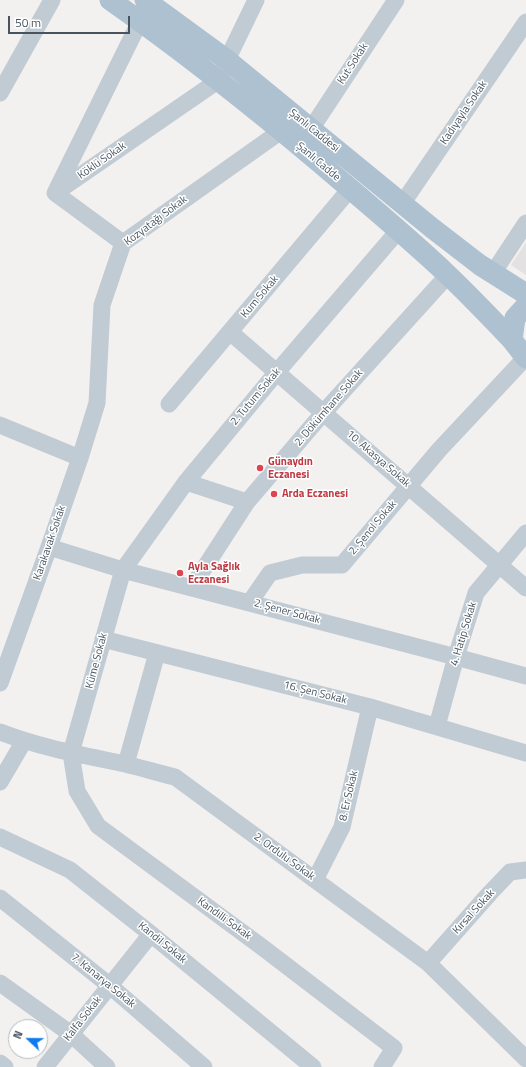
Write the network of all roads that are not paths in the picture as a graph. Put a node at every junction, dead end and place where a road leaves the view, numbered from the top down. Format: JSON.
{"nodes":[{"id":1,"x":52,"y":0,"type":"edge"},
{"id":2,"x":110,"y":0,"type":"edge"},
{"id":3,"x":146,"y":0,"type":"edge"},
{"id":4,"x":256,"y":0,"type":"edge"},
{"id":5,"x":396,"y":0,"type":"edge"},
{"id":6,"x":140,"y":21,"type":"junction"},
{"id":7,"x":526,"y":22,"type":"edge"},
{"id":8,"x":226,"y":60,"type":"junction"},
{"id":9,"x":219,"y":80,"type":"junction"},
{"id":10,"x":0,"y":93,"type":"edge"},
{"id":11,"x":311,"y":129,"type":"junction"},
{"id":12,"x":281,"y":131,"type":"junction"},
{"id":13,"x":350,"y":189,"type":"junction"},
{"id":14,"x":55,"y":193,"type":"junction"},
{"id":15,"x":402,"y":204,"type":"junction"},
{"id":16,"x":526,"y":223,"type":"edge"},
{"id":17,"x":398,"y":231,"type":"junction"},
{"id":18,"x":123,"y":243,"type":"junction"},
{"id":19,"x":486,"y":269,"type":"junction"},
{"id":20,"x":448,"y":275,"type":"junction"},
{"id":21,"x":526,"y":294,"type":"edge"},
{"id":22,"x":526,"y":308,"type":"edge"},
{"id":23,"x":230,"y":332,"type":"junction"},
{"id":24,"x":512,"y":340,"type":"junction"},
{"id":25,"x":526,"y":357,"type":"edge"},
{"id":26,"x":277,"y":372,"type":"junction"},
{"id":27,"x":97,"y":403,"type":"joint"},
{"id":28,"x":169,"y":404,"type":"dead end"},
{"id":29,"x":324,"y":412,"type":"junction"},
{"id":30,"x":0,"y":425,"type":"edge"},
{"id":31,"x":80,"y":458,"type":"junction"},
{"id":32,"x":186,"y":482,"type":"junction"},
{"id":33,"x":409,"y":486,"type":"junction"},
{"id":34,"x":247,"y":502,"type":"junction"},
{"id":35,"x":526,"y":532,"type":"edge"},
{"id":36,"x":49,"y":547,"type":"junction"},
{"id":37,"x":499,"y":565,"type":"junction"},
{"id":38,"x":122,"y":570,"type":"junction"},
{"id":39,"x":192,"y":587,"type":"junction"},
{"id":40,"x":526,"y":588,"type":"edge"},
{"id":41,"x":250,"y":602,"type":"junction"},
{"id":42,"x":103,"y":639,"type":"junction"},
{"id":43,"x":157,"y":653,"type":"junction"},
{"id":44,"x":456,"y":657,"type":"junction"},
{"id":45,"x":526,"y":676,"type":"edge"},
{"id":46,"x":0,"y":683,"type":"edge"},
{"id":47,"x":370,"y":707,"type":"junction"},
{"id":48,"x":436,"y":726,"type":"junction"},
{"id":49,"x":0,"y":732,"type":"edge"},
{"id":50,"x":24,"y":741,"type":"junction"},
{"id":51,"x":71,"y":753,"type":"junction"},
{"id":52,"x":526,"y":753,"type":"edge"},
{"id":53,"x":126,"y":764,"type":"junction"},
{"id":54,"x":0,"y":782,"type":"edge"},
{"id":55,"x":0,"y":837,"type":"edge"},
{"id":56,"x":526,"y":870,"type":"edge"},
{"id":57,"x":315,"y":880,"type":"junction"},
{"id":58,"x":0,"y":898,"type":"edge"},
{"id":59,"x":151,"y":934,"type":"junction"},
{"id":60,"x":428,"y":963,"type":"junction"},
{"id":61,"x":0,"y":983,"type":"edge"},
{"id":62,"x":110,"y":985,"type":"junction"},
{"id":63,"x":71,"y":1034,"type":"junction"},
{"id":64,"x":526,"y":1059,"type":"edge"},
{"id":65,"x":0,"y":1063,"type":"edge"},
{"id":66,"x":5,"y":1067,"type":"edge"},
{"id":67,"x":45,"y":1067,"type":"edge"},
{"id":68,"x":107,"y":1067,"type":"edge"},
{"id":69,"x":204,"y":1067,"type":"edge"},
{"id":70,"x":313,"y":1067,"type":"edge"},
{"id":71,"x":382,"y":1067,"type":"edge"}],
"edges":[{"from":1,"to":10,"type":"street"},
{"from":2,"to":6,"type":"main road","name":"Şanlı Cadde"},
{"from":3,"to":8,"type":"main road","name":"Şanlı Caddesi"},
{"from":4,"to":8,"type":"street"},
{"from":5,"to":11,"type":"street","name":"Kut Sokak"},
{"from":6,"to":9,"type":"main road","name":"Şanlı Cadde"},
{"from":6,"to":14,"type":"street"},
{"from":7,"to":15,"type":"street","name":"Kadıyayla Sokak"},
{"from":8,"to":9,"type":"street"},
{"from":8,"to":11,"type":"main road","name":"Şanlı Caddesi"},
{"from":9,"to":12,"type":"main road","name":"Şanlı Cadde"},
{"from":9,"to":14,"type":"street","name":"Köklü Sokak"},
{"from":11,"to":15,"type":"main road","name":"Şanlı Caddesi"},
{"from":12,"to":13,"type":"main road","name":"Şanlı Cadde"},
{"from":12,"to":18,"type":"street","name":"Kozyatağı Sokak"},
{"from":13,"to":17,"type":"main road","name":"Şanlı Cadde"},
{"from":13,"to":23,"type":"street","name":"Kum Sokak"},
{"from":14,"to":18,"type":"street"},
{"from":15,"to":19,"type":"main road","name":"Şanlı Caddesi"},
{"from":16,"to":19,"type":"street"},
{"from":17,"to":20,"type":"main road","name":"Şanlı Cadde"},
{"from":17,"to":26,"type":"street","name":"2. Tutum Sokak"},
{"from":18,"to":27,"type":"street","name":"Kozyatağı Sokak"},
{"from":19,"to":21,"type":"main road"},
{"from":20,"to":24,"type":"main road","name":"Şanlı Cadde"},
{"from":20,"to":29,"type":"street","name":"2. Dökümhane Sokak"},
{"from":22,"to":24,"type":"main road"},
{"from":23,"to":26,"type":"street","name":"10. Akasya Sokak"},
{"from":23,"to":28,"type":"street","name":"Kum Sokak"},
{"from":24,"to":25,"type":"main road","name":"Şanlı Cadde"},
{"from":25,"to":33,"type":"street","name":"2. Şenol Sokak"},
{"from":26,"to":29,"type":"street","name":"10. Akasya Sokak"},
{"from":26,"to":32,"type":"street","name":"2. Tutum Sokak"},
{"from":27,"to":31,"type":"street","name":"Karakavak Sokak"},
{"from":29,"to":33,"type":"street","name":"10. Akasya Sokak"},
{"from":29,"to":34,"type":"street","name":"2. Dökümhane Sokak"},
{"from":30,"to":31,"type":"street"},
{"from":31,"to":36,"type":"street","name":"Karakavak Sokak"},
{"from":32,"to":34,"type":"street"},
{"from":32,"to":38,"type":"street","name":"2. Tutum Sokak"},
{"from":33,"to":37,"type":"street","name":"10. Akasya Sokak"},
{"from":33,"to":41,"type":"street","name":"2. Şenol Sokak"},
{"from":34,"to":39,"type":"street","name":"2. Dökümhane Sokak"},
{"from":35,"to":37,"type":"street","name":"4. Hatip Sokak"},
{"from":36,"to":38,"type":"street","name":"2. Şener Sokak"},
{"from":36,"to":46,"type":"street","name":"Karakavak Sokak"},
{"from":37,"to":40,"type":"street","name":"10. Akasya Sokak"},
{"from":37,"to":44,"type":"street","name":"4. Hatip Sokak"},
{"from":38,"to":39,"type":"street","name":"2. Şener Sokak"},
{"from":38,"to":42,"type":"street","name":"Küme Sokak"},
{"from":39,"to":41,"type":"street","name":"2. Şener Sokak"},
{"from":41,"to":44,"type":"street","name":"2. Şener Sokak"},
{"from":42,"to":43,"type":"street","name":"16. Şen Sokak"},
{"from":42,"to":51,"type":"street","name":"Küme Sokak"},
{"from":43,"to":47,"type":"street","name":"16. Şen Sokak"},
{"from":43,"to":53,"type":"street"},
{"from":44,"to":45,"type":"street","name":"2. Şener Sokak"},
{"from":44,"to":48,"type":"street","name":"4. Hatip Sokak"},
{"from":47,"to":48,"type":"street","name":"16. Şen Sokak"},
{"from":47,"to":57,"type":"street","name":"8. Er Sokak"},
{"from":48,"to":52,"type":"street","name":"16. Şen Sokak"},
{"from":49,"to":50,"type":"street","name":"2. Ordulu Sokak"},
{"from":50,"to":51,"type":"street","name":"2. Ordulu Sokak"},
{"from":50,"to":54,"type":"street"},
{"from":51,"to":53,"type":"street","name":"2. Ordulu Sokak"},
{"from":51,"to":71,"type":"street","name":"Kandilli Sokak"},
{"from":53,"to":57,"type":"street","name":"2. Ordulu Sokak"},
{"from":55,"to":59,"type":"street","name":"Kandil Sokak"},
{"from":56,"to":60,"type":"street","name":"Kırsal Sokak"},
{"from":57,"to":60,"type":"street","name":"2. Ordulu Sokak"},
{"from":58,"to":62,"type":"street","name":"7. Kanarya Sokak"},
{"from":59,"to":62,"type":"street","name":"Kalfa Sokak"},
{"from":59,"to":70,"type":"street","name":"Kandil Sokak"},
{"from":60,"to":64,"type":"street","name":"2. Ordulu Sokak"},
{"from":61,"to":63,"type":"street"},
{"from":62,"to":63,"type":"street","name":"Kalfa Sokak"},
{"from":62,"to":69,"type":"street","name":"7. Kanarya Sokak"},
{"from":63,"to":67,"type":"street","name":"Kalfa Sokak"},
{"from":63,"to":68,"type":"street"},
{"from":65,"to":66,"type":"street"}]}
